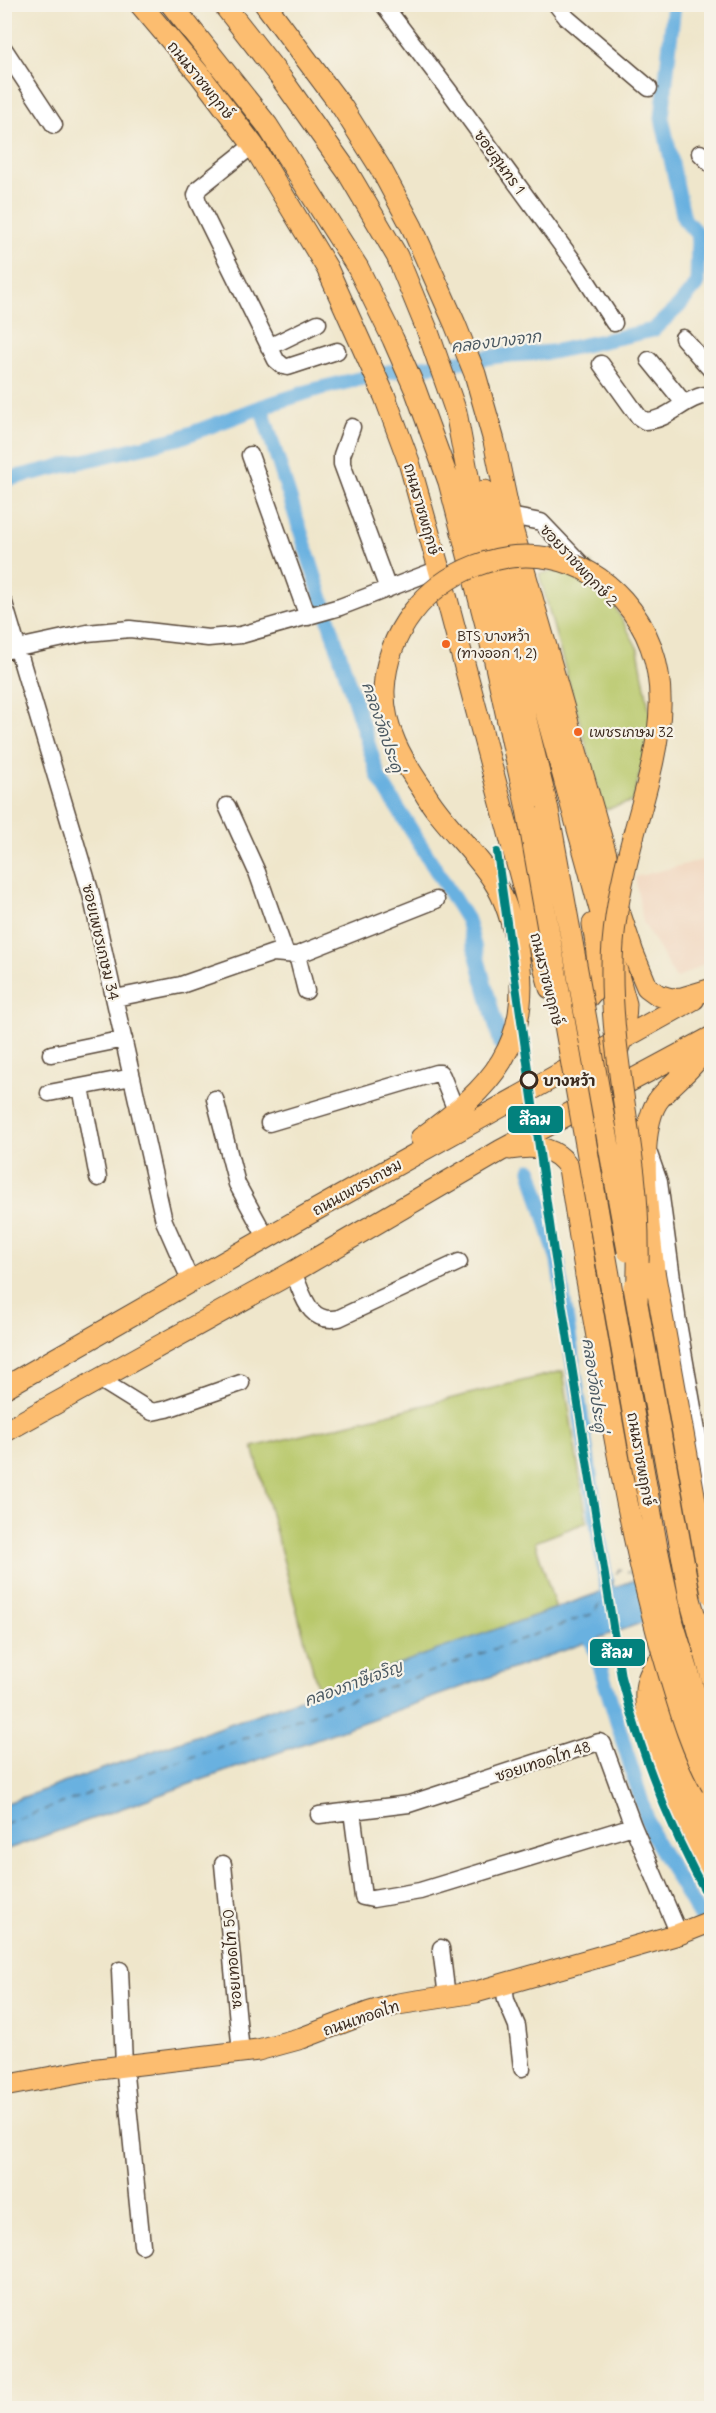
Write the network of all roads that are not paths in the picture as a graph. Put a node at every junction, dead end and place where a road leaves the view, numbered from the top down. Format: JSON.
{"nodes":[{"id":1,"x":140,"y":4,"type":"edge"},
{"id":2,"x":171,"y":4,"type":"edge"},
{"id":3,"x":224,"y":4,"type":"edge"},
{"id":4,"x":382,"y":4,"type":"edge"},
{"id":5,"x":556,"y":4,"type":"edge"},
{"id":6,"x":267,"y":5,"type":"edge"},
{"id":7,"x":4,"y":49,"type":"edge"},
{"id":8,"x":648,"y":88,"type":"dead end"},
{"id":9,"x":54,"y":125,"type":"dead end"},
{"id":10,"x":253,"y":146,"type":"junction"},
{"id":11,"x":318,"y":323,"type":"dead end"},
{"id":12,"x":614,"y":323,"type":"dead end"},
{"id":13,"x":682,"y":338,"type":"dead end"},
{"id":14,"x":269,"y":347,"type":"junction"},
{"id":15,"x":337,"y":351,"type":"dead end"},
{"id":16,"x":648,"y":360,"type":"dead end"},
{"id":17,"x":601,"y":364,"type":"dead end"},
{"id":18,"x":711,"y":371,"type":"edge"},
{"id":19,"x":711,"y":394,"type":"edge"},
{"id":20,"x":684,"y":403,"type":"junction"},
{"id":21,"x":456,"y":412,"type":"junction"},
{"id":22,"x":352,"y":428,"type":"dead end"},
{"id":23,"x":250,"y":455,"type":"dead end"},
{"id":24,"x":511,"y":524,"type":"junction"},
{"id":25,"x":439,"y":569,"type":"junction"},
{"id":26,"x":388,"y":589,"type":"junction"},
{"id":27,"x":4,"y":603,"type":"edge"},
{"id":28,"x":312,"y":616,"type":"junction"},
{"id":29,"x":11,"y":650,"type":"edge"},
{"id":30,"x":544,"y":709,"type":"junction"},
{"id":31,"x":227,"y":806,"type":"dead end"},
{"id":32,"x":646,"y":809,"type":"dead end"},
{"id":33,"x":586,"y":855,"type":"junction"},
{"id":34,"x":436,"y":900,"type":"dead end"},
{"id":35,"x":291,"y":954,"type":"junction"},
{"id":36,"x":547,"y":974,"type":"junction"},
{"id":37,"x":711,"y":989,"type":"edge"},
{"id":38,"x":306,"y":991,"type":"dead end"},
{"id":39,"x":115,"y":998,"type":"junction"},
{"id":40,"x":124,"y":1039,"type":"junction"},
{"id":41,"x":623,"y":1039,"type":"junction"},
{"id":42,"x":708,"y":1039,"type":"edge"},
{"id":43,"x":51,"y":1054,"type":"dead end"},
{"id":44,"x":569,"y":1070,"type":"junction"},
{"id":45,"x":132,"y":1077,"type":"junction"},
{"id":46,"x":604,"y":1078,"type":"junction"},
{"id":47,"x":81,"y":1087,"type":"junction"},
{"id":48,"x":49,"y":1093,"type":"dead end"},
{"id":49,"x":215,"y":1099,"type":"dead end"},
{"id":50,"x":457,"y":1113,"type":"junction"},
{"id":51,"x":570,"y":1113,"type":"junction"},
{"id":52,"x":269,"y":1123,"type":"dead end"},
{"id":53,"x":646,"y":1148,"type":"junction"},
{"id":54,"x":500,"y":1151,"type":"junction"},
{"id":55,"x":563,"y":1159,"type":"junction"},
{"id":56,"x":646,"y":1172,"type":"junction"},
{"id":57,"x":98,"y":1178,"type":"dead end"},
{"id":58,"x":599,"y":1188,"type":"junction"},
{"id":59,"x":312,"y":1212,"type":"junction"},
{"id":60,"x":267,"y":1239,"type":"junction"},
{"id":61,"x":459,"y":1262,"type":"dead end"},
{"id":62,"x":293,"y":1272,"type":"junction"},
{"id":63,"x":191,"y":1282,"type":"junction"},
{"id":64,"x":637,"y":1302,"type":"junction"},
{"id":65,"x":99,"y":1379,"type":"junction"},
{"id":66,"x":241,"y":1383,"type":"dead end"},
{"id":67,"x":4,"y":1388,"type":"edge"},
{"id":68,"x":4,"y":1432,"type":"edge"},
{"id":69,"x":711,"y":1516,"type":"edge"},
{"id":70,"x":711,"y":1525,"type":"edge"},
{"id":71,"x":711,"y":1594,"type":"edge"},
{"id":72,"x":711,"y":1641,"type":"edge"},
{"id":73,"x":711,"y":1663,"type":"edge"},
{"id":74,"x":711,"y":1678,"type":"edge"},
{"id":75,"x":711,"y":1749,"type":"edge"},
{"id":76,"x":711,"y":1786,"type":"edge"},
{"id":77,"x":352,"y":1811,"type":"junction"},
{"id":78,"x":319,"y":1815,"type":"dead end"},
{"id":79,"x":633,"y":1826,"type":"junction"},
{"id":80,"x":711,"y":1827,"type":"edge"},
{"id":81,"x":223,"y":1864,"type":"dead end"},
{"id":82,"x":711,"y":1871,"type":"edge"},
{"id":83,"x":711,"y":1921,"type":"edge"},
{"id":84,"x":685,"y":1931,"type":"junction"},
{"id":85,"x":441,"y":1948,"type":"dead end"},
{"id":86,"x":120,"y":1970,"type":"dead end"},
{"id":87,"x":504,"y":1985,"type":"junction"},
{"id":88,"x":447,"y":1997,"type":"junction"},
{"id":89,"x":241,"y":2053,"type":"junction"},
{"id":90,"x":124,"y":2065,"type":"junction"},
{"id":91,"x":522,"y":2068,"type":"dead end"},
{"id":92,"x":4,"y":2086,"type":"edge"},
{"id":93,"x":142,"y":2245,"type":"dead end"}],
"edges":[{"from":1,"to":10,"type":"main road","name":"ถนนราชพฤกษ์"},
{"from":2,"to":75,"type":"main road","name":"ถนนราชพฤกษ์","bridge":true},
{"from":3,"to":21,"type":"main road","name":"ถนนราชพฤกษ์"},
{"from":4,"to":12,"type":"street","name":"ซอยสุนทร 1"},
{"from":5,"to":8,"type":"street"},
{"from":6,"to":24,"type":"main road"},
{"from":7,"to":9,"type":"street"},
{"from":10,"to":14,"type":"street"},
{"from":10,"to":25,"type":"main road","name":"ถนนราชพฤกษ์"},
{"from":11,"to":14,"type":"street"},
{"from":13,"to":18,"type":"street"},
{"from":14,"to":15,"type":"street"},
{"from":16,"to":20,"type":"street"},
{"from":17,"to":20,"type":"street"},
{"from":19,"to":20,"type":"street"},
{"from":21,"to":30,"type":"main road"},
{"from":21,"to":64,"type":"main road","name":"ถนนราชพฤกษ์","bridge":true},
{"from":22,"to":26,"type":"street"},
{"from":23,"to":28,"type":"street"},
{"from":24,"to":30,"type":"main road"},
{"from":24,"to":32,"type":"street","name":"ซอยราชพฤกษ์ 2"},
{"from":24,"to":37,"type":"main road"},
{"from":25,"to":26,"type":"street"},
{"from":25,"to":36,"type":"main road","name":"ถนนราชพฤกษ์"},
{"from":26,"to":28,"type":"street"},
{"from":27,"to":29,"type":"street","name":"ซอยเพชรเกษม 34"},
{"from":28,"to":29,"type":"street"},
{"from":29,"to":39,"type":"street","name":"ซอยเพชรเกษม 34"},
{"from":30,"to":33,"type":"main road"},
{"from":31,"to":35,"type":"street"},
{"from":33,"to":36,"type":"main road"},
{"from":33,"to":41,"type":"main road"},
{"from":34,"to":35,"type":"street"},
{"from":35,"to":38,"type":"street"},
{"from":35,"to":39,"type":"street"},
{"from":36,"to":44,"type":"main road","name":"ถนนราชพฤกษ์"},
{"from":37,"to":41,"type":"main road","name":"ถนนเพชรเกษม"},
{"from":39,"to":40,"type":"street","name":"ซอยเพชรเกษม 34"},
{"from":40,"to":43,"type":"street"},
{"from":40,"to":45,"type":"street","name":"ซอยเพชรเกษม 34"},
{"from":41,"to":44,"type":"main road","name":"ถนนเพชรเกษม"},
{"from":41,"to":46,"type":"main road"},
{"from":42,"to":46,"type":"main road"},
{"from":42,"to":51,"type":"main road"},
{"from":42,"to":53,"type":"main road"},
{"from":44,"to":46,"type":"main road"},
{"from":44,"to":59,"type":"main road","name":"ถนนเพชรเกษม"},
{"from":45,"to":47,"type":"street"},
{"from":45,"to":63,"type":"street","name":"ซอยเพชรเกษม 34"},
{"from":46,"to":51,"type":"main road"},
{"from":47,"to":48,"type":"street"},
{"from":47,"to":57,"type":"street"},
{"from":49,"to":60,"type":"street"},
{"from":50,"to":52,"type":"street"},
{"from":50,"to":59,"type":"main road"},
{"from":50,"to":64,"type":"main road","bridge":true},
{"from":51,"to":54,"type":"main road"},
{"from":53,"to":56,"type":"main road"},
{"from":53,"to":69,"type":"street"},
{"from":54,"to":55,"type":"main road"},
{"from":54,"to":62,"type":"main road"},
{"from":55,"to":58,"type":"street"},
{"from":55,"to":76,"type":"main road","bridge":true},
{"from":56,"to":58,"type":"street"},
{"from":56,"to":71,"type":"main road","bridge":true},
{"from":58,"to":70,"type":"street"},
{"from":59,"to":60,"type":"main road","name":"ถนนเพชรเกษม"},
{"from":60,"to":63,"type":"main road","name":"ถนนเพชรเกษม"},
{"from":61,"to":62,"type":"street"},
{"from":62,"to":65,"type":"main road"},
{"from":63,"to":67,"type":"main road","name":"ถนนเพชรเกษม"},
{"from":64,"to":74,"type":"main road","name":"ถนนราชพฤกษ์","bridge":true},
{"from":65,"to":66,"type":"street"},
{"from":65,"to":68,"type":"main road"},
{"from":72,"to":82,"type":"main road"},
{"from":73,"to":80,"type":"main road"},
{"from":77,"to":78,"type":"street","name":"ซอยเทอดไท 48"},
{"from":77,"to":79,"type":"street","name":"ซอยเทอดไท 48"},
{"from":77,"to":79,"type":"street"},
{"from":79,"to":84,"type":"street","name":"ซอยเทอดไท 48"},
{"from":81,"to":89,"type":"street","name":"ซอยเทอดไท 50"},
{"from":83,"to":84,"type":"main road","name":"ถนนเทอดไท"},
{"from":84,"to":87,"type":"main road","name":"ถนนเทอดไท"},
{"from":85,"to":88,"type":"street"},
{"from":86,"to":90,"type":"street"},
{"from":87,"to":88,"type":"main road","name":"ถนนเทอดไท"},
{"from":87,"to":91,"type":"street"},
{"from":88,"to":89,"type":"main road","name":"ถนนเทอดไท"},
{"from":89,"to":90,"type":"main road","name":"ถนนเทอดไท"},
{"from":90,"to":92,"type":"main road","name":"ถนนเทอดไท"},
{"from":90,"to":93,"type":"street"}]}
